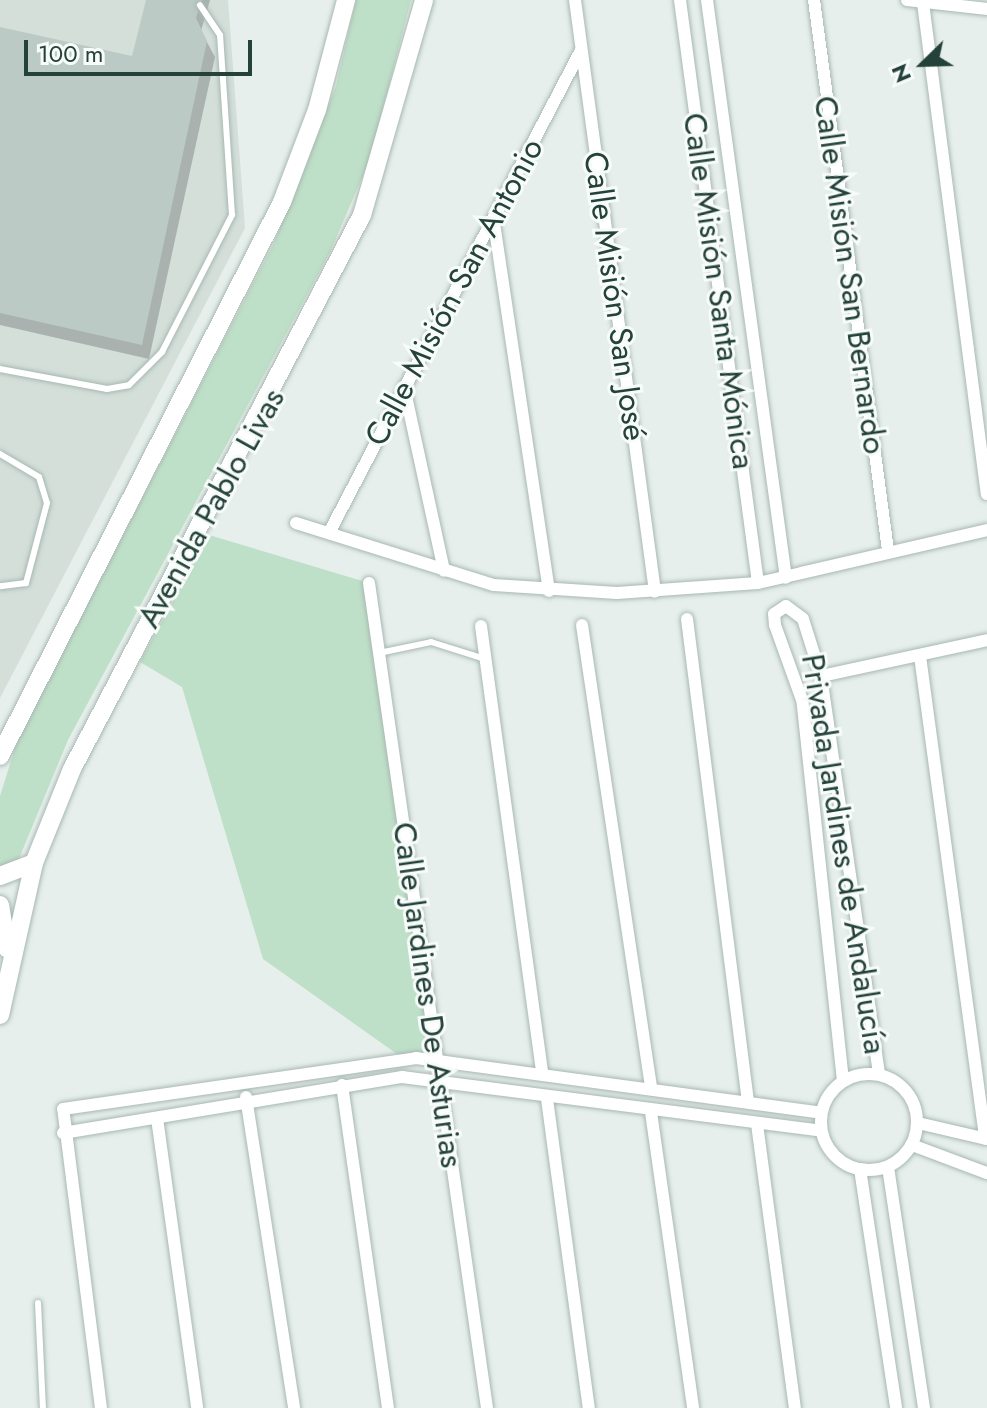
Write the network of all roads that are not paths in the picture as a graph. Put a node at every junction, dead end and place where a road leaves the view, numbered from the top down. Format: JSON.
{"nodes":[{"id":1,"x":346,"y":0,"type":"edge"},
{"id":2,"x":424,"y":0,"type":"edge"},
{"id":3,"x":575,"y":0,"type":"edge"},
{"id":4,"x":680,"y":0,"type":"edge"},
{"id":5,"x":707,"y":0,"type":"edge"},
{"id":6,"x":814,"y":0,"type":"edge"},
{"id":7,"x":907,"y":0,"type":"edge"},
{"id":8,"x":923,"y":3,"type":"junction"},
{"id":9,"x":200,"y":5,"type":"dead end"},
{"id":10,"x":987,"y":9,"type":"edge"},
{"id":11,"x":580,"y":52,"type":"junction"},
{"id":12,"x":494,"y":223,"type":"junction"},
{"id":13,"x":742,"y":252,"type":"junction"},
{"id":14,"x":715,"y":255,"type":"junction"},
{"id":15,"x":0,"y":369,"type":"edge"},
{"id":16,"x":404,"y":387,"type":"junction"},
{"id":17,"x":0,"y":454,"type":"edge"},
{"id":18,"x":987,"y":494,"type":"edge"},
{"id":19,"x":296,"y":523,"type":"dead end"},
{"id":20,"x":987,"y":530,"type":"edge"},
{"id":21,"x":329,"y":533,"type":"junction"},
{"id":22,"x":888,"y":550,"type":"junction"},
{"id":23,"x":444,"y":571,"type":"junction"},
{"id":24,"x":786,"y":578,"type":"junction"},
{"id":25,"x":369,"y":583,"type":"dead end"},
{"id":26,"x":758,"y":583,"type":"junction"},
{"id":27,"x":0,"y":586,"type":"edge"},
{"id":28,"x":549,"y":591,"type":"junction"},
{"id":29,"x":655,"y":592,"type":"junction"},
{"id":30,"x":687,"y":619,"type":"dead end"},
{"id":31,"x":582,"y":625,"type":"dead end"},
{"id":32,"x":481,"y":626,"type":"dead end"},
{"id":33,"x":987,"y":640,"type":"edge"},
{"id":34,"x":379,"y":653,"type":"junction"},
{"id":35,"x":920,"y":656,"type":"junction"},
{"id":36,"x":485,"y":659,"type":"junction"},
{"id":37,"x":821,"y":676,"type":"junction"},
{"id":38,"x":0,"y":756,"type":"edge"},
{"id":39,"x":34,"y":863,"type":"junction"},
{"id":40,"x":0,"y":876,"type":"edge"},
{"id":41,"x":0,"y":905,"type":"edge"},
{"id":42,"x":8,"y":967,"type":"junction"},
{"id":43,"x":0,"y":1015,"type":"edge"},
{"id":44,"x":438,"y":1059,"type":"junction"},
{"id":45,"x":542,"y":1073,"type":"junction"},
{"id":46,"x":879,"y":1074,"type":"junction"},
{"id":47,"x":441,"y":1080,"type":"junction"},
{"id":48,"x":843,"y":1081,"type":"junction"},
{"id":49,"x":244,"y":1082,"type":"junction"},
{"id":50,"x":342,"y":1085,"type":"junction"},
{"id":51,"x":651,"y":1087,"type":"junction"},
{"id":52,"x":547,"y":1099,"type":"junction"},
{"id":53,"x":247,"y":1102,"type":"junction"},
{"id":54,"x":748,"y":1102,"type":"junction"},
{"id":55,"x":651,"y":1112,"type":"junction"},
{"id":56,"x":821,"y":1113,"type":"junction"},
{"id":57,"x":157,"y":1118,"type":"junction"},
{"id":58,"x":918,"y":1123,"type":"junction"},
{"id":59,"x":757,"y":1124,"type":"junction"},
{"id":60,"x":821,"y":1131,"type":"junction"},
{"id":61,"x":63,"y":1133,"type":"junction"},
{"id":62,"x":986,"y":1139,"type":"edge"},
{"id":63,"x":912,"y":1145,"type":"junction"},
{"id":64,"x":888,"y":1167,"type":"junction"},
{"id":65,"x":860,"y":1169,"type":"junction"},
{"id":66,"x":987,"y":1173,"type":"edge"},
{"id":67,"x":38,"y":1303,"type":"dead end"},
{"id":68,"x":43,"y":1408,"type":"edge"},
{"id":69,"x":101,"y":1408,"type":"edge"},
{"id":70,"x":197,"y":1408,"type":"edge"},
{"id":71,"x":294,"y":1408,"type":"edge"},
{"id":72,"x":388,"y":1408,"type":"edge"},
{"id":73,"x":487,"y":1408,"type":"edge"},
{"id":74,"x":589,"y":1408,"type":"edge"},
{"id":75,"x":693,"y":1408,"type":"edge"},
{"id":76,"x":795,"y":1408,"type":"edge"},
{"id":77,"x":896,"y":1408,"type":"edge"},
{"id":78,"x":924,"y":1408,"type":"edge"}],
"edges":[{"from":1,"to":38,"type":"main road"},
{"from":2,"to":39,"type":"main road","name":"Avenida Pablo Livas"},
{"from":3,"to":11,"type":"street","name":"Calle Misión San José"},
{"from":4,"to":14,"type":"street","name":"Calle Misión Santa Mónica"},
{"from":5,"to":13,"type":"street","name":"Calle Misión Santa Mónica"},
{"from":6,"to":22,"type":"street","name":"Calle Misión San Bernardo"},
{"from":7,"to":8,"type":"street"},
{"from":8,"to":10,"type":"street"},
{"from":8,"to":18,"type":"street"},
{"from":9,"to":15,"type":"lane"},
{"from":11,"to":12,"type":"street","name":"Calle Misión San Antonio"},
{"from":11,"to":29,"type":"street","name":"Calle Misión San José"},
{"from":12,"to":16,"type":"street","name":"Calle Misión San Antonio"},
{"from":12,"to":28,"type":"street"},
{"from":13,"to":14,"type":"street"},
{"from":13,"to":24,"type":"street","name":"Calle Misión Santa Mónica"},
{"from":14,"to":26,"type":"street","name":"Calle Misión Santa Mónica"},
{"from":16,"to":21,"type":"street","name":"Calle Misión San Antonio"},
{"from":16,"to":23,"type":"street"},
{"from":17,"to":27,"type":"lane"},
{"from":19,"to":21,"type":"street"},
{"from":20,"to":22,"type":"street"},
{"from":21,"to":23,"type":"street"},
{"from":22,"to":24,"type":"street"},
{"from":23,"to":28,"type":"street"},
{"from":24,"to":26,"type":"street"},
{"from":25,"to":34,"type":"street","name":"Calle Jardines De Asturias"},
{"from":26,"to":29,"type":"street"},
{"from":28,"to":29,"type":"street"},
{"from":30,"to":54,"type":"street"},
{"from":31,"to":51,"type":"street"},
{"from":32,"to":36,"type":"street"},
{"from":33,"to":35,"type":"street"},
{"from":34,"to":36,"type":"lane"},
{"from":34,"to":44,"type":"street","name":"Calle Jardines De Asturias"},
{"from":35,"to":37,"type":"street"},
{"from":35,"to":62,"type":"street"},
{"from":36,"to":45,"type":"street"},
{"from":37,"to":46,"type":"street","name":"Privada Jardines de Andalucía"},
{"from":37,"to":48,"type":"street","name":"Privada Jardines de Andalucía"},
{"from":39,"to":40,"type":"main road"},
{"from":39,"to":42,"type":"main road","name":"Avenida Pablo Livas"},
{"from":41,"to":42,"type":"main road"},
{"from":42,"to":43,"type":"main road","name":"Avenida Pablo Livas"},
{"from":44,"to":45,"type":"street"},
{"from":44,"to":47,"type":"street","name":"Calle Jardines De Asturias"},
{"from":44,"to":49,"type":"street"},
{"from":45,"to":51,"type":"street"},
{"from":46,"to":48,"type":"street"},
{"from":46,"to":58,"type":"street"},
{"from":47,"to":50,"type":"street"},
{"from":47,"to":52,"type":"street"},
{"from":47,"to":73,"type":"street","name":"Calle Jardines De Asturias"},
{"from":48,"to":56,"type":"street"},
{"from":49,"to":53,"type":"street"},
{"from":49,"to":61,"type":"street"},
{"from":50,"to":53,"type":"street"},
{"from":50,"to":72,"type":"street"},
{"from":51,"to":54,"type":"street"},
{"from":52,"to":55,"type":"street"},
{"from":52,"to":74,"type":"street"},
{"from":53,"to":57,"type":"street"},
{"from":53,"to":71,"type":"street"},
{"from":54,"to":56,"type":"street"},
{"from":55,"to":59,"type":"street"},
{"from":55,"to":75,"type":"street"},
{"from":56,"to":60,"type":"street"},
{"from":57,"to":61,"type":"street"},
{"from":57,"to":70,"type":"street"},
{"from":58,"to":62,"type":"street"},
{"from":58,"to":63,"type":"street"},
{"from":59,"to":60,"type":"street"},
{"from":59,"to":76,"type":"street"},
{"from":60,"to":65,"type":"street"},
{"from":61,"to":69,"type":"street"},
{"from":63,"to":64,"type":"street"},
{"from":63,"to":66,"type":"street"},
{"from":64,"to":65,"type":"street"},
{"from":64,"to":78,"type":"street"},
{"from":65,"to":77,"type":"street"},
{"from":67,"to":68,"type":"lane"}]}
